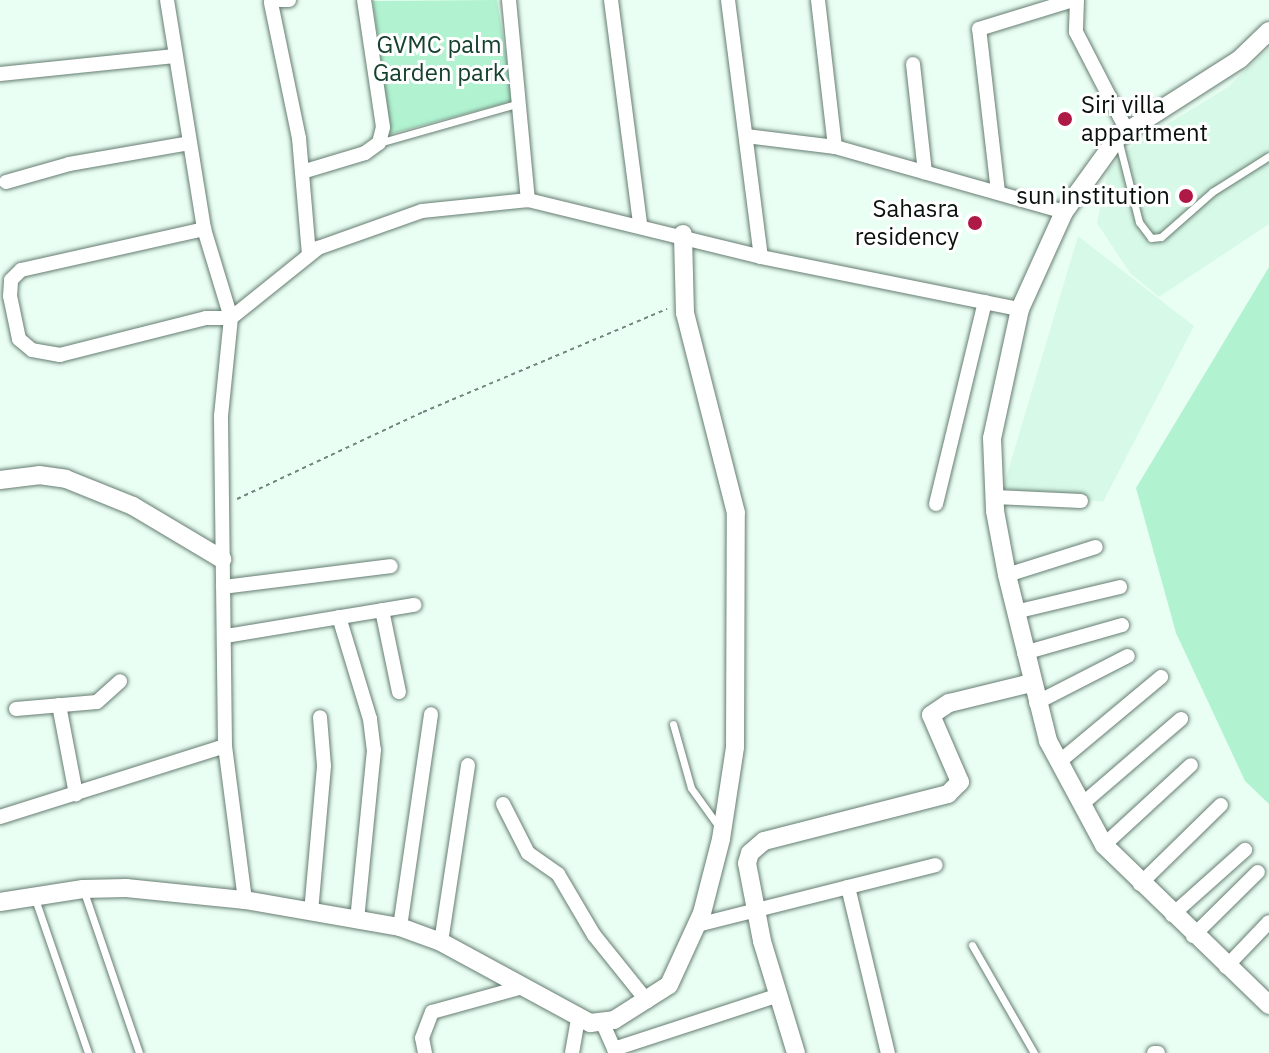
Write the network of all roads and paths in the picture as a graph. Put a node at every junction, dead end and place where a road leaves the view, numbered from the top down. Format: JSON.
{"nodes":[{"id":1,"x":167,"y":0,"type":"edge"},
{"id":2,"x":289,"y":0,"type":"edge"},
{"id":3,"x":364,"y":0,"type":"edge"},
{"id":4,"x":509,"y":0,"type":"edge"},
{"id":5,"x":611,"y":0,"type":"edge"},
{"id":6,"x":728,"y":0,"type":"edge"},
{"id":7,"x":818,"y":0,"type":"edge"},
{"id":8,"x":1075,"y":0,"type":"edge"},
{"id":9,"x":271,"y":2,"type":"edge"},
{"id":10,"x":1269,"y":31,"type":"edge"},
{"id":11,"x":175,"y":56,"type":"junction"},
{"id":12,"x":913,"y":64,"type":"dead end"},
{"id":13,"x":0,"y":74,"type":"edge"},
{"id":14,"x":519,"y":103,"type":"junction"},
{"id":15,"x":1122,"y":134,"type":"junction"},
{"id":16,"x":746,"y":136,"type":"junction"},
{"id":17,"x":189,"y":143,"type":"junction"},
{"id":18,"x":379,"y":143,"type":"junction"},
{"id":19,"x":835,"y":147,"type":"junction"},
{"id":20,"x":1269,"y":156,"type":"edge"},
{"id":21,"x":302,"y":172,"type":"junction"},
{"id":22,"x":925,"y":172,"type":"junction"},
{"id":23,"x":6,"y":182,"type":"dead end"},
{"id":24,"x":998,"y":192,"type":"junction"},
{"id":25,"x":528,"y":200,"type":"junction"},
{"id":26,"x":1064,"y":212,"type":"junction"},
{"id":27,"x":640,"y":224,"type":"junction"},
{"id":28,"x":204,"y":229,"type":"junction"},
{"id":29,"x":683,"y":234,"type":"junction"},
{"id":30,"x":309,"y":255,"type":"junction"},
{"id":31,"x":761,"y":257,"type":"junction"},
{"id":32,"x":985,"y":302,"type":"junction"},
{"id":33,"x":683,"y":303,"type":"junction"},
{"id":34,"x":1020,"y":309,"type":"junction"},
{"id":35,"x":231,"y":318,"type":"junction"},
{"id":36,"x":0,"y":480,"type":"edge"},
{"id":37,"x":995,"y":497,"type":"junction"},
{"id":38,"x":1081,"y":501,"type":"dead end"},
{"id":39,"x":936,"y":504,"type":"dead end"},
{"id":40,"x":222,"y":506,"type":"junction"},
{"id":41,"x":1096,"y":547,"type":"dead end"},
{"id":42,"x":222,"y":559,"type":"junction"},
{"id":43,"x":391,"y":566,"type":"dead end"},
{"id":44,"x":1007,"y":575,"type":"junction"},
{"id":45,"x":223,"y":587,"type":"junction"},
{"id":46,"x":1120,"y":587,"type":"dead end"},
{"id":47,"x":414,"y":605,"type":"dead end"},
{"id":48,"x":382,"y":610,"type":"junction"},
{"id":49,"x":1015,"y":612,"type":"junction"},
{"id":50,"x":339,"y":617,"type":"junction"},
{"id":51,"x":1122,"y":625,"type":"dead end"},
{"id":52,"x":226,"y":636,"type":"junction"},
{"id":53,"x":1024,"y":653,"type":"junction"},
{"id":54,"x":1128,"y":656,"type":"dead end"},
{"id":55,"x":1161,"y":677,"type":"dead end"},
{"id":56,"x":120,"y":681,"type":"dead end"},
{"id":57,"x":1031,"y":683,"type":"junction"},
{"id":58,"x":399,"y":692,"type":"dead end"},
{"id":59,"x":1036,"y":703,"type":"junction"},
{"id":60,"x":59,"y":705,"type":"junction"},
{"id":61,"x":16,"y":709,"type":"dead end"},
{"id":62,"x":431,"y":714,"type":"dead end"},
{"id":63,"x":320,"y":717,"type":"dead end"},
{"id":64,"x":1181,"y":719,"type":"dead end"},
{"id":65,"x":673,"y":724,"type":"dead end"},
{"id":66,"x":225,"y":746,"type":"junction"},
{"id":67,"x":1059,"y":762,"type":"junction"},
{"id":68,"x":468,"y":765,"type":"dead end"},
{"id":69,"x":1191,"y":765,"type":"dead end"},
{"id":70,"x":76,"y":794,"type":"junction"},
{"id":71,"x":503,"y":804,"type":"dead end"},
{"id":72,"x":1081,"y":805,"type":"junction"},
{"id":73,"x":1221,"y":805,"type":"dead end"},
{"id":74,"x":0,"y":817,"type":"edge"},
{"id":75,"x":722,"y":832,"type":"junction"},
{"id":76,"x":1104,"y":845,"type":"junction"},
{"id":77,"x":1245,"y":850,"type":"dead end"},
{"id":78,"x":936,"y":865,"type":"dead end"},
{"id":79,"x":1258,"y":872,"type":"dead end"},
{"id":80,"x":1140,"y":884,"type":"junction"},
{"id":81,"x":848,"y":887,"type":"junction"},
{"id":82,"x":83,"y":889,"type":"junction"},
{"id":83,"x":34,"y":896,"type":"junction"},
{"id":84,"x":245,"y":900,"type":"junction"},
{"id":85,"x":0,"y":902,"type":"edge"},
{"id":86,"x":756,"y":910,"type":"junction"},
{"id":87,"x":311,"y":912,"type":"junction"},
{"id":88,"x":1172,"y":915,"type":"junction"},
{"id":89,"x":357,"y":921,"type":"junction"},
{"id":90,"x":1269,"y":922,"type":"edge"},
{"id":91,"x":697,"y":925,"type":"junction"},
{"id":92,"x":400,"y":927,"type":"junction"},
{"id":93,"x":1193,"y":936,"type":"junction"},
{"id":94,"x":441,"y":942,"type":"junction"},
{"id":95,"x":972,"y":945,"type":"dead end"},
{"id":96,"x":1226,"y":967,"type":"junction"},
{"id":97,"x":523,"y":987,"type":"junction"},
{"id":98,"x":779,"y":995,"type":"junction"},
{"id":99,"x":1267,"y":1000,"type":"edge"},
{"id":100,"x":647,"y":1001,"type":"junction"},
{"id":101,"x":578,"y":1019,"type":"junction"},
{"id":102,"x":603,"y":1024,"type":"junction"},
{"id":103,"x":615,"y":1051,"type":"edge"},
{"id":104,"x":88,"y":1053,"type":"edge"},
{"id":105,"x":139,"y":1053,"type":"edge"},
{"id":106,"x":425,"y":1053,"type":"edge"},
{"id":107,"x":572,"y":1053,"type":"edge"},
{"id":108,"x":796,"y":1053,"type":"edge"},
{"id":109,"x":888,"y":1053,"type":"edge"},
{"id":110,"x":1034,"y":1053,"type":"edge"}],
"edges":[{"from":1,"to":11,"type":"street"},
{"from":2,"to":9,"type":"street"},
{"from":3,"to":18,"type":"street"},
{"from":4,"to":14,"type":"street"},
{"from":5,"to":27,"type":"street"},
{"from":6,"to":16,"type":"street"},
{"from":7,"to":19,"type":"street"},
{"from":8,"to":15,"type":"street"},
{"from":8,"to":24,"type":"street"},
{"from":9,"to":21,"type":"street"},
{"from":10,"to":15,"type":"street"},
{"from":11,"to":13,"type":"street"},
{"from":11,"to":17,"type":"street"},
{"from":12,"to":22,"type":"street"},
{"from":14,"to":18,"type":"lane"},
{"from":14,"to":25,"type":"street"},
{"from":15,"to":20,"type":"lane"},
{"from":15,"to":26,"type":"street"},
{"from":16,"to":19,"type":"street"},
{"from":16,"to":31,"type":"street"},
{"from":17,"to":23,"type":"street"},
{"from":17,"to":28,"type":"street"},
{"from":18,"to":21,"type":"street"},
{"from":19,"to":22,"type":"street"},
{"from":21,"to":30,"type":"street"},
{"from":22,"to":24,"type":"street"},
{"from":24,"to":26,"type":"street"},
{"from":25,"to":27,"type":"street"},
{"from":25,"to":30,"type":"street"},
{"from":26,"to":34,"type":"street"},
{"from":27,"to":29,"type":"street"},
{"from":28,"to":35,"type":"street"},
{"from":28,"to":35,"type":"street"},
{"from":29,"to":31,"type":"street"},
{"from":29,"to":33,"type":"street"},
{"from":30,"to":35,"type":"street"},
{"from":31,"to":32,"type":"street"},
{"from":32,"to":34,"type":"street"},
{"from":32,"to":39,"type":"street"},
{"from":33,"to":40,"type":"path"},
{"from":33,"to":75,"type":"street"},
{"from":34,"to":37,"type":"street"},
{"from":35,"to":40,"type":"street"},
{"from":36,"to":42,"type":"street"},
{"from":37,"to":38,"type":"street"},
{"from":37,"to":44,"type":"street"},
{"from":40,"to":42,"type":"street"},
{"from":41,"to":44,"type":"street"},
{"from":42,"to":45,"type":"street"},
{"from":43,"to":45,"type":"street"},
{"from":44,"to":49,"type":"street"},
{"from":45,"to":52,"type":"street"},
{"from":46,"to":49,"type":"street"},
{"from":47,"to":48,"type":"street"},
{"from":48,"to":50,"type":"street"},
{"from":48,"to":58,"type":"street"},
{"from":49,"to":53,"type":"street"},
{"from":50,"to":52,"type":"street"},
{"from":50,"to":89,"type":"street"},
{"from":51,"to":53,"type":"street"},
{"from":52,"to":66,"type":"street"},
{"from":53,"to":57,"type":"street"},
{"from":54,"to":59,"type":"street"},
{"from":55,"to":67,"type":"street"},
{"from":56,"to":60,"type":"street"},
{"from":57,"to":59,"type":"street"},
{"from":57,"to":86,"type":"street"},
{"from":59,"to":67,"type":"street"},
{"from":60,"to":61,"type":"street"},
{"from":60,"to":70,"type":"street"},
{"from":62,"to":92,"type":"street"},
{"from":63,"to":87,"type":"street"},
{"from":64,"to":72,"type":"street"},
{"from":65,"to":75,"type":"lane"},
{"from":66,"to":70,"type":"street"},
{"from":66,"to":84,"type":"street"},
{"from":67,"to":72,"type":"street"},
{"from":68,"to":94,"type":"street"},
{"from":69,"to":76,"type":"street"},
{"from":70,"to":74,"type":"street"},
{"from":71,"to":100,"type":"street"},
{"from":72,"to":76,"type":"street"},
{"from":73,"to":80,"type":"street"},
{"from":75,"to":91,"type":"street"},
{"from":76,"to":80,"type":"street"},
{"from":77,"to":88,"type":"street"},
{"from":78,"to":81,"type":"street"},
{"from":79,"to":93,"type":"street"},
{"from":80,"to":88,"type":"street"},
{"from":81,"to":86,"type":"street"},
{"from":81,"to":109,"type":"street"},
{"from":82,"to":83,"type":"street"},
{"from":82,"to":84,"type":"street"},
{"from":82,"to":105,"type":"lane"},
{"from":83,"to":85,"type":"street"},
{"from":83,"to":104,"type":"lane"},
{"from":84,"to":87,"type":"street"},
{"from":86,"to":91,"type":"street"},
{"from":86,"to":98,"type":"street"},
{"from":87,"to":89,"type":"street"},
{"from":88,"to":93,"type":"street"},
{"from":89,"to":92,"type":"street"},
{"from":90,"to":96,"type":"street"},
{"from":91,"to":100,"type":"street"},
{"from":92,"to":94,"type":"street"},
{"from":93,"to":96,"type":"street"},
{"from":94,"to":97,"type":"street"},
{"from":95,"to":110,"type":"lane"},
{"from":96,"to":99,"type":"street"},
{"from":97,"to":101,"type":"street"},
{"from":97,"to":106,"type":"street"},
{"from":98,"to":103,"type":"street"},
{"from":98,"to":108,"type":"street"},
{"from":100,"to":102,"type":"street"},
{"from":101,"to":102,"type":"street"},
{"from":101,"to":107,"type":"street"},
{"from":102,"to":103,"type":"street"}]}
